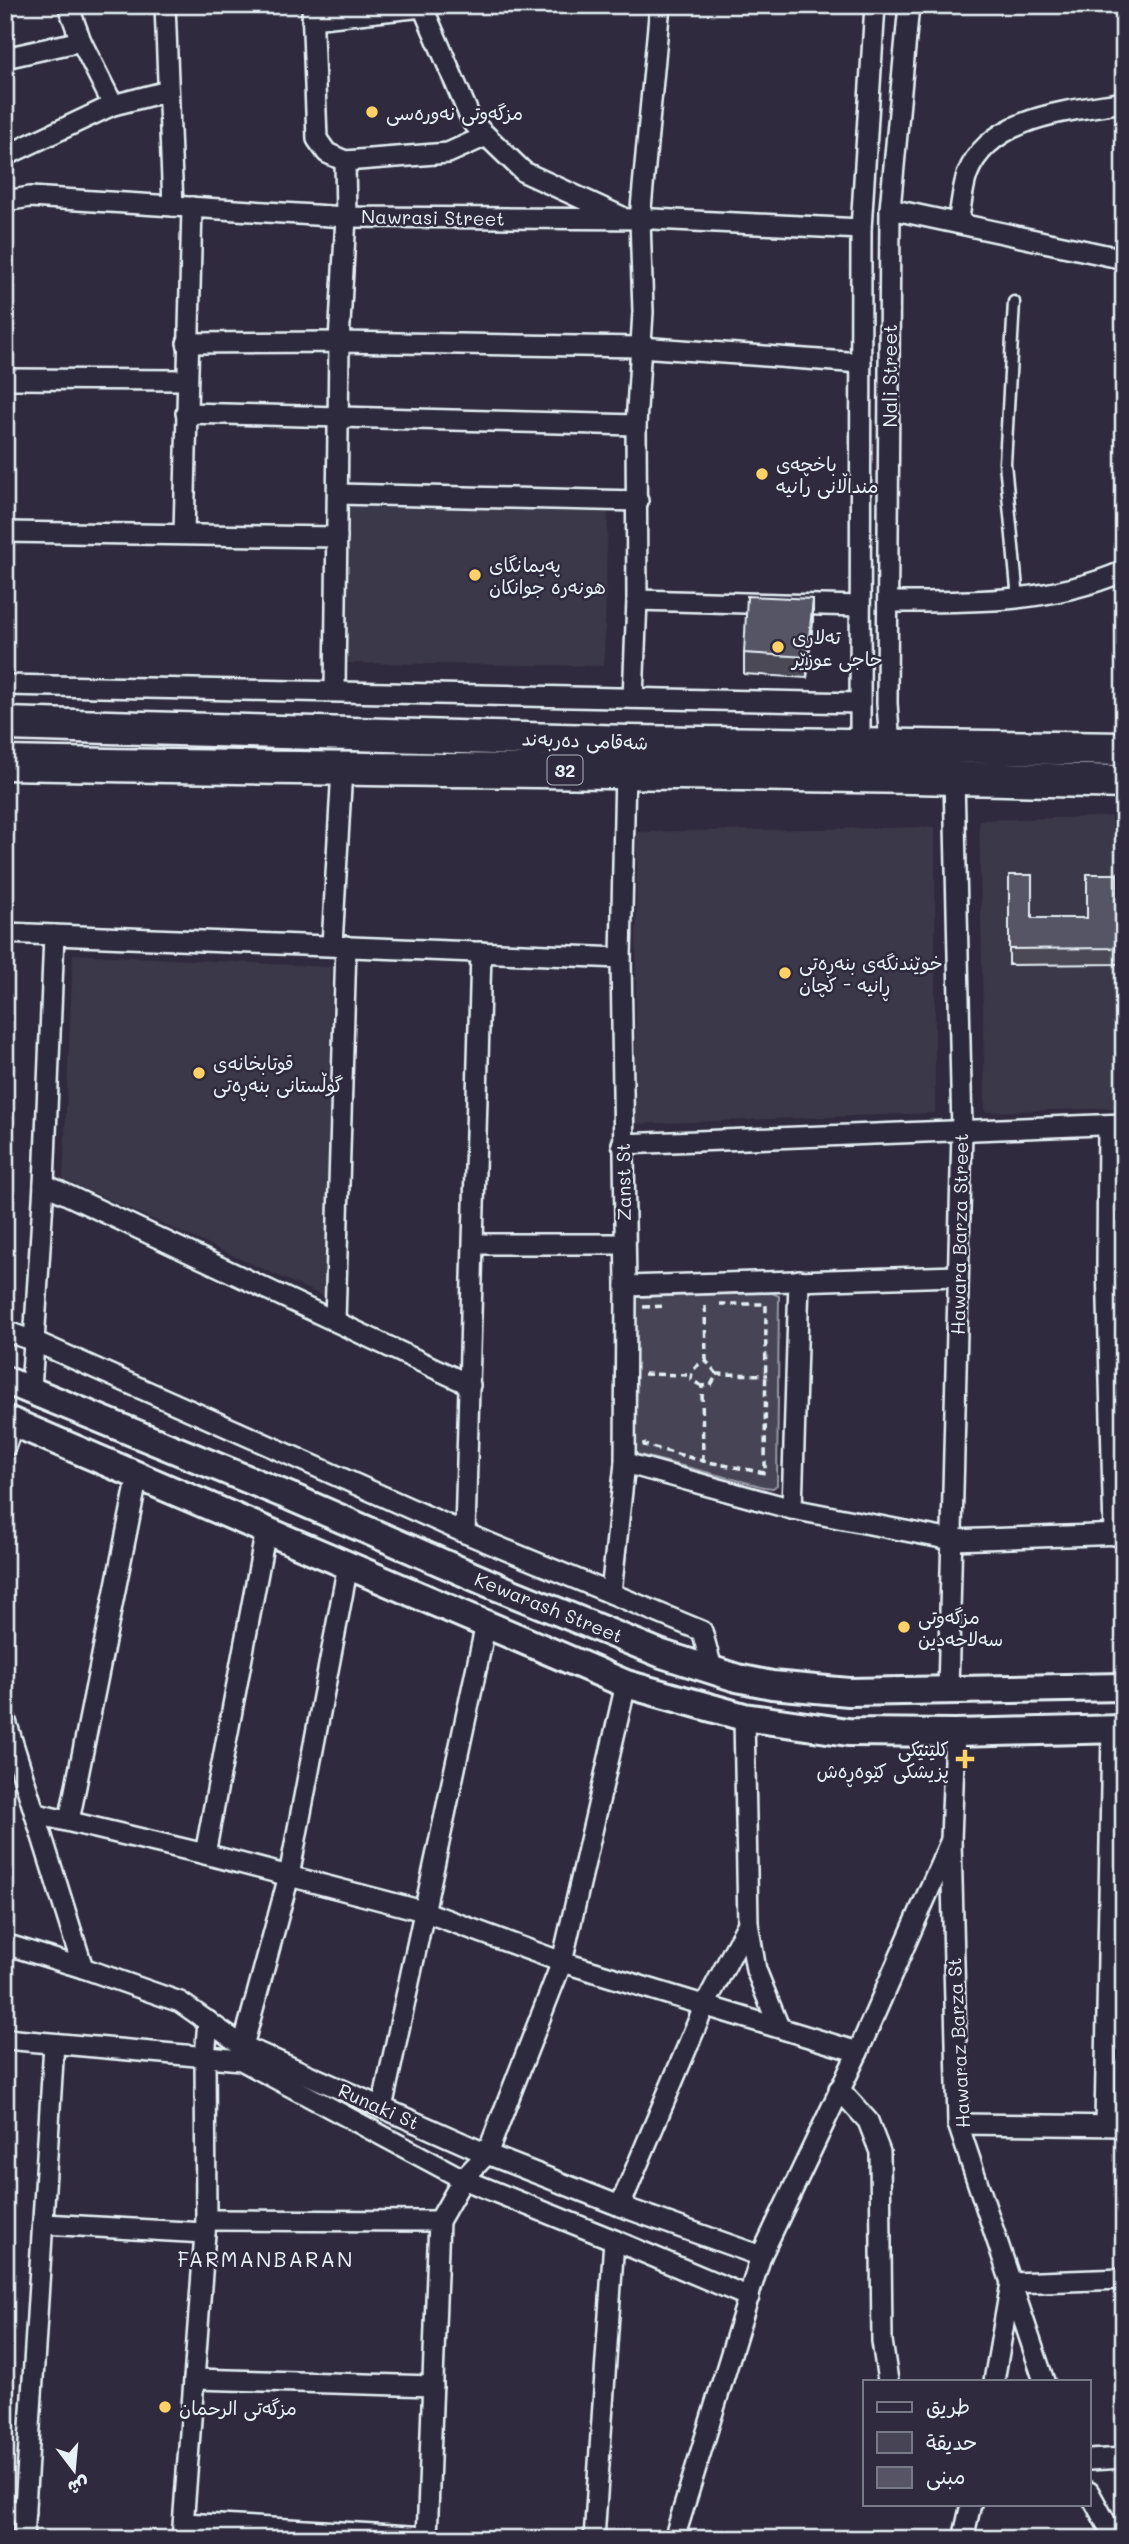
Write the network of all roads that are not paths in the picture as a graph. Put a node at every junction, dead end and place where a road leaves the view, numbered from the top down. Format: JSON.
{"nodes":[{"id":1,"x":68,"y":5,"type":"edge"},
{"id":2,"x":165,"y":5,"type":"edge"},
{"id":3,"x":660,"y":5,"type":"edge"},
{"id":4,"x":875,"y":5,"type":"edge"},
{"id":5,"x":909,"y":5,"type":"edge"},
{"id":6,"x":422,"y":6,"type":"edge"},
{"id":7,"x":312,"y":12,"type":"edge"},
{"id":8,"x":81,"y":41,"type":"junction"},
{"id":9,"x":5,"y":58,"type":"edge"},
{"id":10,"x":168,"y":91,"type":"junction"},
{"id":11,"x":1124,"y":102,"type":"edge"},
{"id":12,"x":113,"y":105,"type":"junction"},
{"id":13,"x":486,"y":136,"type":"junction"},
{"id":14,"x":5,"y":156,"type":"edge"},
{"id":15,"x":345,"y":161,"type":"junction"},
{"id":16,"x":5,"y":201,"type":"edge"},
{"id":17,"x":182,"y":206,"type":"junction"},
{"id":18,"x":890,"y":209,"type":"junction"},
{"id":19,"x":346,"y":217,"type":"junction"},
{"id":20,"x":633,"y":219,"type":"junction"},
{"id":21,"x":958,"y":223,"type":"junction"},
{"id":22,"x":861,"y":229,"type":"junction"},
{"id":23,"x":1124,"y":259,"type":"edge"},
{"id":24,"x":1014,"y":302,"type":"dead end"},
{"id":25,"x":339,"y":342,"type":"junction"},
{"id":26,"x":187,"y":343,"type":"junction"},
{"id":27,"x":639,"y":347,"type":"junction"},
{"id":28,"x":861,"y":363,"type":"junction"},
{"id":29,"x":5,"y":379,"type":"edge"},
{"id":30,"x":186,"y":380,"type":"junction"},
{"id":31,"x":186,"y":413,"type":"junction"},
{"id":32,"x":339,"y":415,"type":"junction"},
{"id":33,"x":636,"y":425,"type":"junction"},
{"id":34,"x":338,"y":494,"type":"junction"},
{"id":35,"x":638,"y":501,"type":"junction"},
{"id":36,"x":5,"y":532,"type":"edge"},
{"id":37,"x":184,"y":534,"type":"junction"},
{"id":38,"x":337,"y":537,"type":"junction"},
{"id":39,"x":1124,"y":570,"type":"edge"},
{"id":40,"x":1018,"y":599,"type":"junction"},
{"id":41,"x":637,"y":600,"type":"junction"},
{"id":42,"x":888,"y":602,"type":"junction"},
{"id":43,"x":860,"y":606,"type":"junction"},
{"id":44,"x":5,"y":685,"type":"edge"},
{"id":45,"x":335,"y":691,"type":"junction"},
{"id":46,"x":633,"y":698,"type":"junction"},
{"id":47,"x":859,"y":703,"type":"junction"},
{"id":48,"x":5,"y":724,"type":"edge"},
{"id":49,"x":875,"y":747,"type":"junction"},
{"id":50,"x":1124,"y":749,"type":"edge"},
{"id":51,"x":5,"y":763,"type":"edge"},
{"id":52,"x":342,"y":769,"type":"junction"},
{"id":53,"x":625,"y":771,"type":"junction"},
{"id":54,"x":954,"y":778,"type":"junction"},
{"id":55,"x":1124,"y":782,"type":"edge"},
{"id":56,"x":5,"y":933,"type":"edge"},
{"id":57,"x":54,"y":935,"type":"junction"},
{"id":58,"x":339,"y":946,"type":"junction"},
{"id":59,"x":481,"y":952,"type":"junction"},
{"id":60,"x":621,"y":958,"type":"junction"},
{"id":61,"x":1116,"y":1124,"type":"edge"},
{"id":62,"x":962,"y":1131,"type":"junction"},
{"id":63,"x":622,"y":1144,"type":"junction"},
{"id":64,"x":44,"y":1184,"type":"junction"},
{"id":65,"x":474,"y":1244,"type":"junction"},
{"id":66,"x":625,"y":1244,"type":"junction"},
{"id":67,"x":1116,"y":1262,"type":"edge"},
{"id":68,"x":958,"y":1276,"type":"junction"},
{"id":69,"x":799,"y":1280,"type":"junction"},
{"id":70,"x":626,"y":1286,"type":"junction"},
{"id":71,"x":335,"y":1321,"type":"junction"},
{"id":72,"x":5,"y":1331,"type":"edge"},
{"id":73,"x":34,"y":1340,"type":"junction"},
{"id":74,"x":5,"y":1380,"type":"edge"},
{"id":75,"x":470,"y":1385,"type":"junction"},
{"id":76,"x":31,"y":1390,"type":"junction"},
{"id":77,"x":10,"y":1420,"type":"edge"},
{"id":78,"x":5,"y":1447,"type":"edge"},
{"id":79,"x":625,"y":1463,"type":"junction"},
{"id":80,"x":138,"y":1475,"type":"junction"},
{"id":81,"x":792,"y":1509,"type":"junction"},
{"id":82,"x":266,"y":1530,"type":"junction"},
{"id":83,"x":465,"y":1533,"type":"junction"},
{"id":84,"x":1119,"y":1534,"type":"edge"},
{"id":85,"x":952,"y":1540,"type":"junction"},
{"id":86,"x":348,"y":1565,"type":"junction"},
{"id":87,"x":611,"y":1593,"type":"junction"},
{"id":88,"x":486,"y":1624,"type":"junction"},
{"id":89,"x":713,"y":1672,"type":"junction"},
{"id":90,"x":626,"y":1684,"type":"junction"},
{"id":91,"x":1124,"y":1688,"type":"edge"},
{"id":92,"x":948,"y":1691,"type":"junction"},
{"id":93,"x":744,"y":1717,"type":"junction"},
{"id":94,"x":5,"y":1718,"type":"edge"},
{"id":95,"x":1118,"y":1729,"type":"edge"},
{"id":96,"x":954,"y":1733,"type":"junction"},
{"id":97,"x":37,"y":1814,"type":"junction"},
{"id":98,"x":69,"y":1821,"type":"junction"},
{"id":99,"x":951,"y":1840,"type":"junction"},
{"id":100,"x":205,"y":1854,"type":"junction"},
{"id":101,"x":289,"y":1876,"type":"junction"},
{"id":102,"x":423,"y":1911,"type":"junction"},
{"id":103,"x":748,"y":1923,"type":"junction"},
{"id":104,"x":5,"y":1944,"type":"edge"},
{"id":105,"x":562,"y":1962,"type":"junction"},
{"id":106,"x":83,"y":1968,"type":"junction"},
{"id":107,"x":705,"y":2005,"type":"junction"},
{"id":108,"x":208,"y":2021,"type":"junction"},
{"id":109,"x":779,"y":2027,"type":"junction"},
{"id":110,"x":5,"y":2039,"type":"edge"},
{"id":111,"x":54,"y":2043,"type":"junction"},
{"id":112,"x":859,"y":2052,"type":"junction"},
{"id":113,"x":242,"y":2053,"type":"junction"},
{"id":114,"x":205,"y":2057,"type":"junction"},
{"id":115,"x":839,"y":2089,"type":"junction"},
{"id":116,"x":382,"y":2108,"type":"junction"},
{"id":117,"x":958,"y":2124,"type":"junction"},
{"id":118,"x":1114,"y":2126,"type":"edge"},
{"id":119,"x":487,"y":2154,"type":"junction"},
{"id":120,"x":463,"y":2179,"type":"junction"},
{"id":121,"x":620,"y":2206,"type":"junction"},
{"id":122,"x":439,"y":2221,"type":"junction"},
{"id":123,"x":44,"y":2224,"type":"junction"},
{"id":124,"x":206,"y":2227,"type":"junction"},
{"id":125,"x":614,"y":2239,"type":"junction"},
{"id":126,"x":761,"y":2256,"type":"junction"},
{"id":127,"x":1124,"y":2279,"type":"edge"},
{"id":128,"x":1011,"y":2283,"type":"junction"},
{"id":129,"x":749,"y":2298,"type":"junction"},
{"id":130,"x":194,"y":2379,"type":"junction"},
{"id":131,"x":888,"y":2380,"type":"edge"},
{"id":132,"x":994,"y":2380,"type":"edge"},
{"id":133,"x":1044,"y":2380,"type":"edge"},
{"id":134,"x":433,"y":2386,"type":"junction"},
{"id":135,"x":1124,"y":2458,"type":"edge"},
{"id":136,"x":1090,"y":2459,"type":"edge"},
{"id":137,"x":1090,"y":2494,"type":"edge"},
{"id":138,"x":971,"y":2506,"type":"edge"},
{"id":139,"x":5,"y":2510,"type":"edge"},
{"id":140,"x":25,"y":2512,"type":"junction"},
{"id":141,"x":183,"y":2531,"type":"edge"},
{"id":142,"x":427,"y":2538,"type":"edge"},
{"id":143,"x":23,"y":2539,"type":"edge"},
{"id":144,"x":594,"y":2539,"type":"edge"},
{"id":145,"x":674,"y":2539,"type":"edge"},
{"id":146,"x":963,"y":2539,"type":"edge"},
{"id":147,"x":1115,"y":2539,"type":"edge"}],
"edges":[{"from":1,"to":8,"type":"street"},
{"from":2,"to":10,"type":"street"},
{"from":3,"to":20,"type":"street"},
{"from":4,"to":22,"type":"street","name":"Nali Street"},
{"from":5,"to":18,"type":"street","name":"Nali Street"},
{"from":6,"to":7,"type":"street"},
{"from":6,"to":13,"type":"street"},
{"from":7,"to":15,"type":"street"},
{"from":8,"to":9,"type":"street"},
{"from":8,"to":12,"type":"street"},
{"from":10,"to":12,"type":"street"},
{"from":10,"to":17,"type":"street"},
{"from":11,"to":21,"type":"street"},
{"from":12,"to":14,"type":"street"},
{"from":13,"to":15,"type":"street"},
{"from":13,"to":20,"type":"street"},
{"from":15,"to":19,"type":"street"},
{"from":16,"to":17,"type":"street","name":"Nawrasi Street"},
{"from":17,"to":19,"type":"street","name":"Nawrasi Street"},
{"from":17,"to":26,"type":"street"},
{"from":18,"to":21,"type":"street"},
{"from":18,"to":42,"type":"street","name":"Nali Street"},
{"from":19,"to":20,"type":"street","name":"Nawrasi Street"},
{"from":19,"to":25,"type":"street"},
{"from":20,"to":22,"type":"street","name":"Nawrasi Street"},
{"from":20,"to":27,"type":"street"},
{"from":21,"to":23,"type":"street"},
{"from":22,"to":28,"type":"street","name":"Nali Street"},
{"from":24,"to":40,"type":"lane"},
{"from":25,"to":26,"type":"street"},
{"from":25,"to":27,"type":"street"},
{"from":25,"to":32,"type":"street"},
{"from":26,"to":30,"type":"street"},
{"from":27,"to":28,"type":"street"},
{"from":27,"to":33,"type":"street"},
{"from":28,"to":43,"type":"street","name":"Nali Street"},
{"from":29,"to":30,"type":"street"},
{"from":30,"to":31,"type":"street"},
{"from":31,"to":32,"type":"street"},
{"from":31,"to":37,"type":"street"},
{"from":32,"to":33,"type":"street"},
{"from":32,"to":34,"type":"street"},
{"from":33,"to":35,"type":"street"},
{"from":34,"to":35,"type":"street"},
{"from":34,"to":38,"type":"street"},
{"from":35,"to":41,"type":"street"},
{"from":36,"to":37,"type":"street"},
{"from":37,"to":38,"type":"street"},
{"from":38,"to":45,"type":"street"},
{"from":39,"to":40,"type":"street"},
{"from":40,"to":42,"type":"street"},
{"from":41,"to":43,"type":"street"},
{"from":41,"to":46,"type":"street"},
{"from":42,"to":49,"type":"street","name":"Nali Street"},
{"from":43,"to":47,"type":"street","name":"Nali Street"},
{"from":44,"to":45,"type":"street"},
{"from":45,"to":46,"type":"street"},
{"from":46,"to":47,"type":"street"},
{"from":47,"to":49,"type":"street","name":"Nali Street"},
{"from":48,"to":49,"type":"highway","name":"شەقامی دەربەند","number":"32"},
{"from":49,"to":50,"type":"highway","name":"شەقامی دەربەند","number":"32"},
{"from":51,"to":52,"type":"highway","name":"شەقامی دەربەند","number":"32"},
{"from":52,"to":53,"type":"highway","name":"شەقامی دەربەند","number":"32"},
{"from":52,"to":58,"type":"street"},
{"from":53,"to":54,"type":"highway","name":"شەقامی دەربەند","number":"32"},
{"from":53,"to":60,"type":"street","name":"Zanst St"},
{"from":54,"to":55,"type":"highway","name":"شەقامی دەربەند","number":"32"},
{"from":54,"to":62,"type":"street","name":"Hawara Barza Street"},
{"from":56,"to":57,"type":"street"},
{"from":57,"to":58,"type":"street"},
{"from":57,"to":64,"type":"street"},
{"from":58,"to":59,"type":"street"},
{"from":58,"to":71,"type":"street"},
{"from":59,"to":60,"type":"street"},
{"from":59,"to":65,"type":"street"},
{"from":60,"to":63,"type":"street","name":"Zanst St"},
{"from":61,"to":62,"type":"street"},
{"from":61,"to":67,"type":"street"},
{"from":62,"to":63,"type":"street"},
{"from":62,"to":68,"type":"street","name":"Hawara Barza Street"},
{"from":63,"to":66,"type":"street","name":"Zanst St"},
{"from":64,"to":71,"type":"street"},
{"from":64,"to":73,"type":"street"},
{"from":65,"to":66,"type":"street"},
{"from":65,"to":75,"type":"street"},
{"from":66,"to":70,"type":"street","name":"Zanst St"},
{"from":67,"to":84,"type":"street"},
{"from":68,"to":69,"type":"street"},
{"from":68,"to":85,"type":"street","name":"Hawara Barza Street"},
{"from":69,"to":70,"type":"street"},
{"from":69,"to":81,"type":"street"},
{"from":70,"to":79,"type":"street","name":"Zanst St"},
{"from":71,"to":75,"type":"street"},
{"from":72,"to":73,"type":"street"},
{"from":73,"to":76,"type":"street"},
{"from":73,"to":83,"type":"street"},
{"from":74,"to":76,"type":"main road","name":"Kewarash Street"},
{"from":75,"to":83,"type":"street"},
{"from":76,"to":89,"type":"main road","name":"Kewarash Street"},
{"from":77,"to":78,"type":"street"},
{"from":77,"to":80,"type":"main road","name":"Kewarash Street"},
{"from":79,"to":81,"type":"street"},
{"from":79,"to":87,"type":"street","name":"Zanst St"},
{"from":80,"to":82,"type":"main road","name":"Kewarash Street"},
{"from":80,"to":98,"type":"street"},
{"from":81,"to":85,"type":"street"},
{"from":82,"to":86,"type":"main road","name":"Kewarash Street"},
{"from":82,"to":100,"type":"street"},
{"from":83,"to":87,"type":"street"},
{"from":84,"to":85,"type":"street"},
{"from":85,"to":92,"type":"street","name":"Hawara Barza Street"},
{"from":86,"to":88,"type":"main road","name":"Kewarash Street"},
{"from":86,"to":101,"type":"street"},
{"from":87,"to":89,"type":"street"},
{"from":88,"to":90,"type":"main road","name":"Kewarash Street"},
{"from":88,"to":102,"type":"street"},
{"from":89,"to":92,"type":"main road","name":"Kewarash Street"},
{"from":90,"to":93,"type":"main road","name":"Kewarash Street"},
{"from":90,"to":105,"type":"street"},
{"from":91,"to":92,"type":"main road","name":"Kewarash Street"},
{"from":93,"to":96,"type":"main road","name":"Kewarash Street"},
{"from":93,"to":103,"type":"street"},
{"from":94,"to":97,"type":"street"},
{"from":95,"to":96,"type":"main road","name":"Kewarash Street"},
{"from":95,"to":118,"type":"street"},
{"from":96,"to":99,"type":"street","name":"Hawaraz Barza St"},
{"from":97,"to":98,"type":"street"},
{"from":97,"to":106,"type":"street"},
{"from":98,"to":100,"type":"street"},
{"from":99,"to":112,"type":"street"},
{"from":99,"to":117,"type":"street","name":"Hawaraz Barza St"},
{"from":100,"to":101,"type":"street"},
{"from":101,"to":102,"type":"street"},
{"from":101,"to":113,"type":"street"},
{"from":102,"to":105,"type":"street"},
{"from":102,"to":116,"type":"street"},
{"from":103,"to":107,"type":"street"},
{"from":103,"to":109,"type":"street"},
{"from":104,"to":106,"type":"street","name":"Runaki St"},
{"from":105,"to":107,"type":"street"},
{"from":105,"to":119,"type":"street"},
{"from":106,"to":108,"type":"street","name":"Runaki St"},
{"from":107,"to":109,"type":"street"},
{"from":107,"to":121,"type":"street"},
{"from":108,"to":113,"type":"street","name":"Runaki St"},
{"from":108,"to":114,"type":"street"},
{"from":109,"to":112,"type":"street"},
{"from":110,"to":111,"type":"street"},
{"from":111,"to":114,"type":"street"},
{"from":111,"to":123,"type":"street"},
{"from":112,"to":115,"type":"street"},
{"from":113,"to":114,"type":"street"},
{"from":113,"to":116,"type":"street","name":"Runaki St"},
{"from":113,"to":120,"type":"street","name":"Runaki St"},
{"from":114,"to":124,"type":"street"},
{"from":115,"to":126,"type":"street"},
{"from":115,"to":131,"type":"street"},
{"from":116,"to":119,"type":"street","name":"Runaki St"},
{"from":117,"to":118,"type":"street"},
{"from":117,"to":128,"type":"street","name":"Hawaraz Barza St"},
{"from":119,"to":120,"type":"street"},
{"from":119,"to":121,"type":"street","name":"Runaki St"},
{"from":120,"to":122,"type":"street"},
{"from":120,"to":125,"type":"street","name":"Runaki St"},
{"from":121,"to":126,"type":"street","name":"Runaki St"},
{"from":122,"to":124,"type":"street"},
{"from":122,"to":134,"type":"street"},
{"from":123,"to":124,"type":"street"},
{"from":123,"to":140,"type":"street"},
{"from":124,"to":130,"type":"street"},
{"from":125,"to":129,"type":"street","name":"Runaki St"},
{"from":125,"to":144,"type":"street"},
{"from":126,"to":129,"type":"street"},
{"from":127,"to":128,"type":"street"},
{"from":128,"to":132,"type":"street"},
{"from":128,"to":133,"type":"street","name":"Hawaraz Barza St"},
{"from":129,"to":145,"type":"street"},
{"from":130,"to":134,"type":"street"},
{"from":130,"to":141,"type":"street"},
{"from":134,"to":142,"type":"street"},
{"from":135,"to":136,"type":"street"},
{"from":137,"to":147,"type":"street"},
{"from":138,"to":146,"type":"street"},
{"from":139,"to":140,"type":"street"},
{"from":140,"to":143,"type":"street"},
{"from":141,"to":142,"type":"street"}]}
